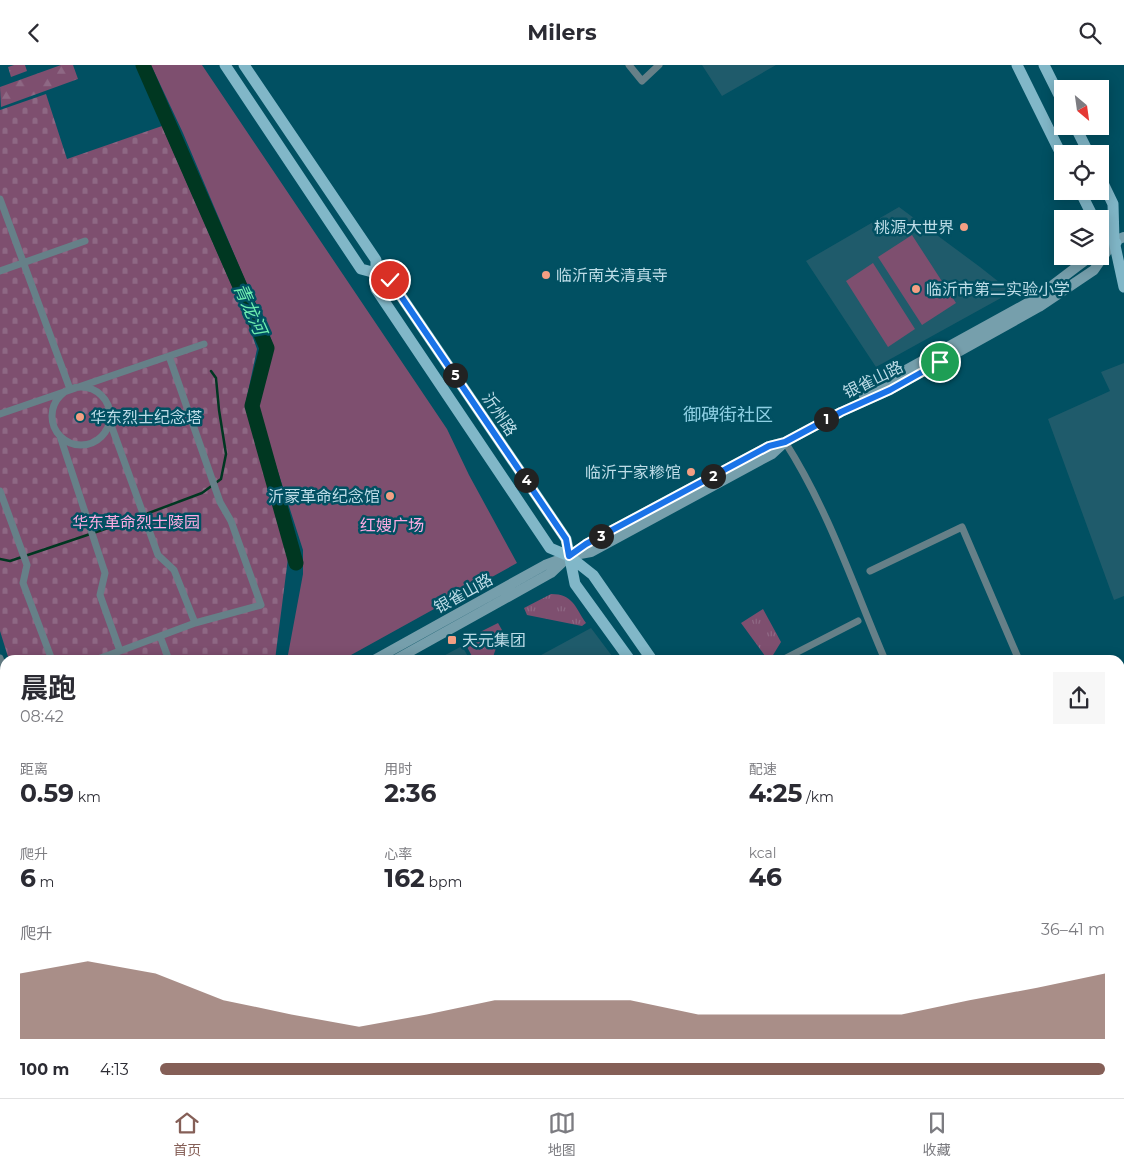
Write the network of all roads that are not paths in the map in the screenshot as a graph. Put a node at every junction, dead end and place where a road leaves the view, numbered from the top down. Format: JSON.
{"nodes":[{"id":1,"x":225,"y":65,"type":"edge"},
{"id":2,"x":244,"y":65,"type":"edge"},
{"id":3,"x":629,"y":65,"type":"edge"},
{"id":4,"x":659,"y":65,"type":"edge"},
{"id":5,"x":1017,"y":65,"type":"edge"},
{"id":6,"x":1044,"y":65,"type":"edge"},
{"id":7,"x":1054,"y":85,"type":"edge"},
{"id":8,"x":1057,"y":145,"type":"edge"},
{"id":9,"x":1109,"y":190,"type":"edge"},
{"id":10,"x":0,"y":199,"type":"edge"},
{"id":11,"x":1119,"y":205,"type":"edge"},
{"id":12,"x":1109,"y":232,"type":"edge"},
{"id":13,"x":1124,"y":232,"type":"edge"},
{"id":14,"x":1121,"y":239,"type":"edge"},
{"id":15,"x":85,"y":241,"type":"dead end"},
{"id":16,"x":1109,"y":245,"type":"edge"},
{"id":17,"x":1124,"y":251,"type":"edge"},
{"id":18,"x":23,"y":263,"type":"junction"},
{"id":19,"x":1079,"y":265,"type":"edge"},
{"id":20,"x":0,"y":271,"type":"edge"},
{"id":21,"x":376,"y":273,"type":"junction"},
{"id":22,"x":1124,"y":287,"type":"edge"},
{"id":23,"x":204,"y":344,"type":"dead end"},
{"id":24,"x":169,"y":356,"type":"junction"},
{"id":25,"x":70,"y":389,"type":"junction"},
{"id":26,"x":841,"y":412,"type":"junction"},
{"id":27,"x":0,"y":414,"type":"edge"},
{"id":28,"x":110,"y":422,"type":"junction"},
{"id":29,"x":60,"y":436,"type":"junction"},
{"id":30,"x":785,"y":442,"type":"junction"},
{"id":31,"x":0,"y":491,"type":"edge"},
{"id":32,"x":569,"y":556,"type":"junction"},
{"id":33,"x":870,"y":571,"type":"dead end"},
{"id":34,"x":858,"y":621,"type":"dead end"},
{"id":35,"x":196,"y":623,"type":"junction"},
{"id":36,"x":160,"y":636,"type":"junction"},
{"id":37,"x":120,"y":651,"type":"junction"},
{"id":38,"x":50,"y":655,"type":"edge"},
{"id":39,"x":109,"y":655,"type":"edge"},
{"id":40,"x":167,"y":655,"type":"edge"},
{"id":41,"x":383,"y":655,"type":"edge"},
{"id":42,"x":404,"y":655,"type":"edge"},
{"id":43,"x":626,"y":655,"type":"edge"},
{"id":44,"x":649,"y":655,"type":"edge"},
{"id":45,"x":792,"y":655,"type":"edge"},
{"id":46,"x":883,"y":655,"type":"edge"},
{"id":47,"x":1017,"y":655,"type":"edge"}],
"edges":[{"from":1,"to":21,"type":"main road","name":"沂州路"},
{"from":2,"to":21,"type":"main road","name":"沂州路"},
{"from":3,"to":4,"type":"street"},
{"from":5,"to":8,"type":"main road"},
{"from":6,"to":7,"type":"main road"},
{"from":9,"to":11,"type":"main road"},
{"from":10,"to":18,"type":"street"},
{"from":11,"to":14,"type":"main road"},
{"from":12,"to":14,"type":"main road"},
{"from":13,"to":14,"type":"main road","name":"银雀山路"},
{"from":14,"to":16,"type":"main road","name":"银雀山路"},
{"from":14,"to":17,"type":"main road"},
{"from":14,"to":22,"type":"main road"},
{"from":14,"to":26,"type":"main road","name":"银雀山路"},
{"from":15,"to":18,"type":"street"},
{"from":18,"to":20,"type":"street"},
{"from":18,"to":25,"type":"street"},
{"from":19,"to":26,"type":"main road","name":"银雀山路"},
{"from":21,"to":32,"type":"main road","name":"沂州路"},
{"from":21,"to":32,"type":"main road","name":"沂州路"},
{"from":23,"to":24,"type":"street"},
{"from":24,"to":25,"type":"street"},
{"from":24,"to":35,"type":"street"},
{"from":25,"to":27,"type":"street"},
{"from":25,"to":28,"type":"street"},
{"from":25,"to":29,"type":"street"},
{"from":26,"to":30,"type":"main road","name":"银雀山路"},
{"from":28,"to":29,"type":"street"},
{"from":28,"to":35,"type":"street"},
{"from":29,"to":37,"type":"street"},
{"from":30,"to":32,"type":"main road","name":"银雀山路"},
{"from":30,"to":46,"type":"street"},
{"from":31,"to":38,"type":"street"},
{"from":32,"to":41,"type":"main road","name":"银雀山路"},
{"from":32,"to":42,"type":"main road","name":"银雀山路"},
{"from":32,"to":43,"type":"main road","name":"沂州路"},
{"from":32,"to":44,"type":"main road","name":"沂州路"},
{"from":33,"to":47,"type":"street"},
{"from":34,"to":45,"type":"street"},
{"from":35,"to":36,"type":"street"},
{"from":36,"to":37,"type":"street"},
{"from":36,"to":40,"type":"street"},
{"from":37,"to":39,"type":"street"}]}
